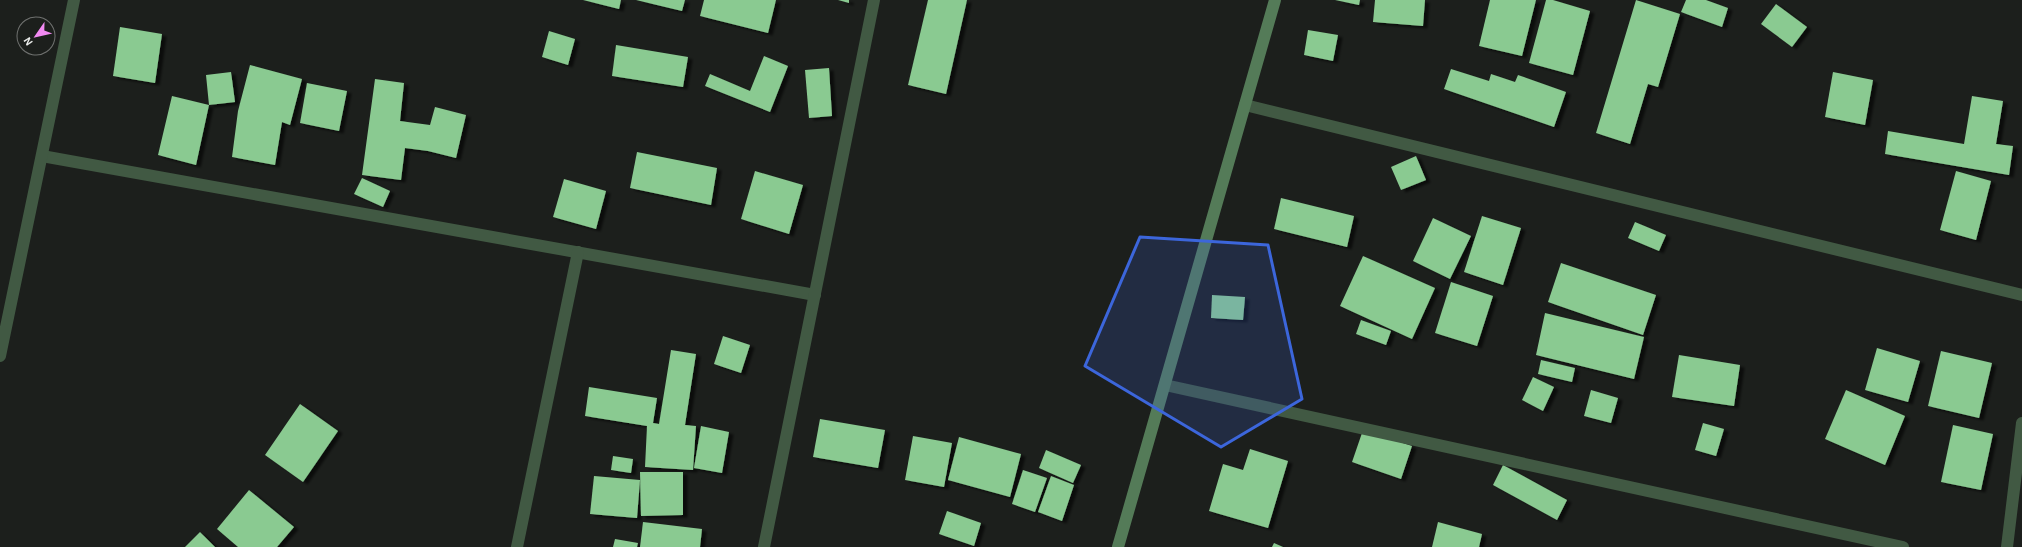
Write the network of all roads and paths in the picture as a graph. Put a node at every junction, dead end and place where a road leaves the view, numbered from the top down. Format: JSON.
{"nodes":[{"id":1,"x":74,"y":0,"type":"edge"},
{"id":2,"x":874,"y":0,"type":"edge"},
{"id":3,"x":1275,"y":0,"type":"edge"},
{"id":4,"x":1245,"y":105,"type":"junction"},
{"id":5,"x":42,"y":156,"type":"junction"},
{"id":6,"x":578,"y":252,"type":"junction"},
{"id":7,"x":815,"y":294,"type":"junction"},
{"id":8,"x":2022,"y":295,"type":"edge"},
{"id":9,"x":0,"y":356,"type":"edge"},
{"id":10,"x":1165,"y":385,"type":"junction"},
{"id":11,"x":2022,"y":423,"type":"edge"},
{"id":12,"x":517,"y":547,"type":"edge"},
{"id":13,"x":764,"y":547,"type":"edge"},
{"id":14,"x":1118,"y":547,"type":"edge"},
{"id":15,"x":1903,"y":547,"type":"edge"},
{"id":16,"x":2007,"y":547,"type":"edge"}],
"edges":[{"from":1,"to":5,"type":"street"},
{"from":2,"to":7,"type":"street"},
{"from":3,"to":4,"type":"main road"},
{"from":4,"to":8,"type":"street"},
{"from":4,"to":10,"type":"main road"},
{"from":5,"to":6,"type":"street"},
{"from":5,"to":9,"type":"street"},
{"from":6,"to":7,"type":"street"},
{"from":6,"to":12,"type":"street"},
{"from":7,"to":13,"type":"street"},
{"from":10,"to":14,"type":"main road"},
{"from":10,"to":15,"type":"street"},
{"from":11,"to":16,"type":"street"}]}
